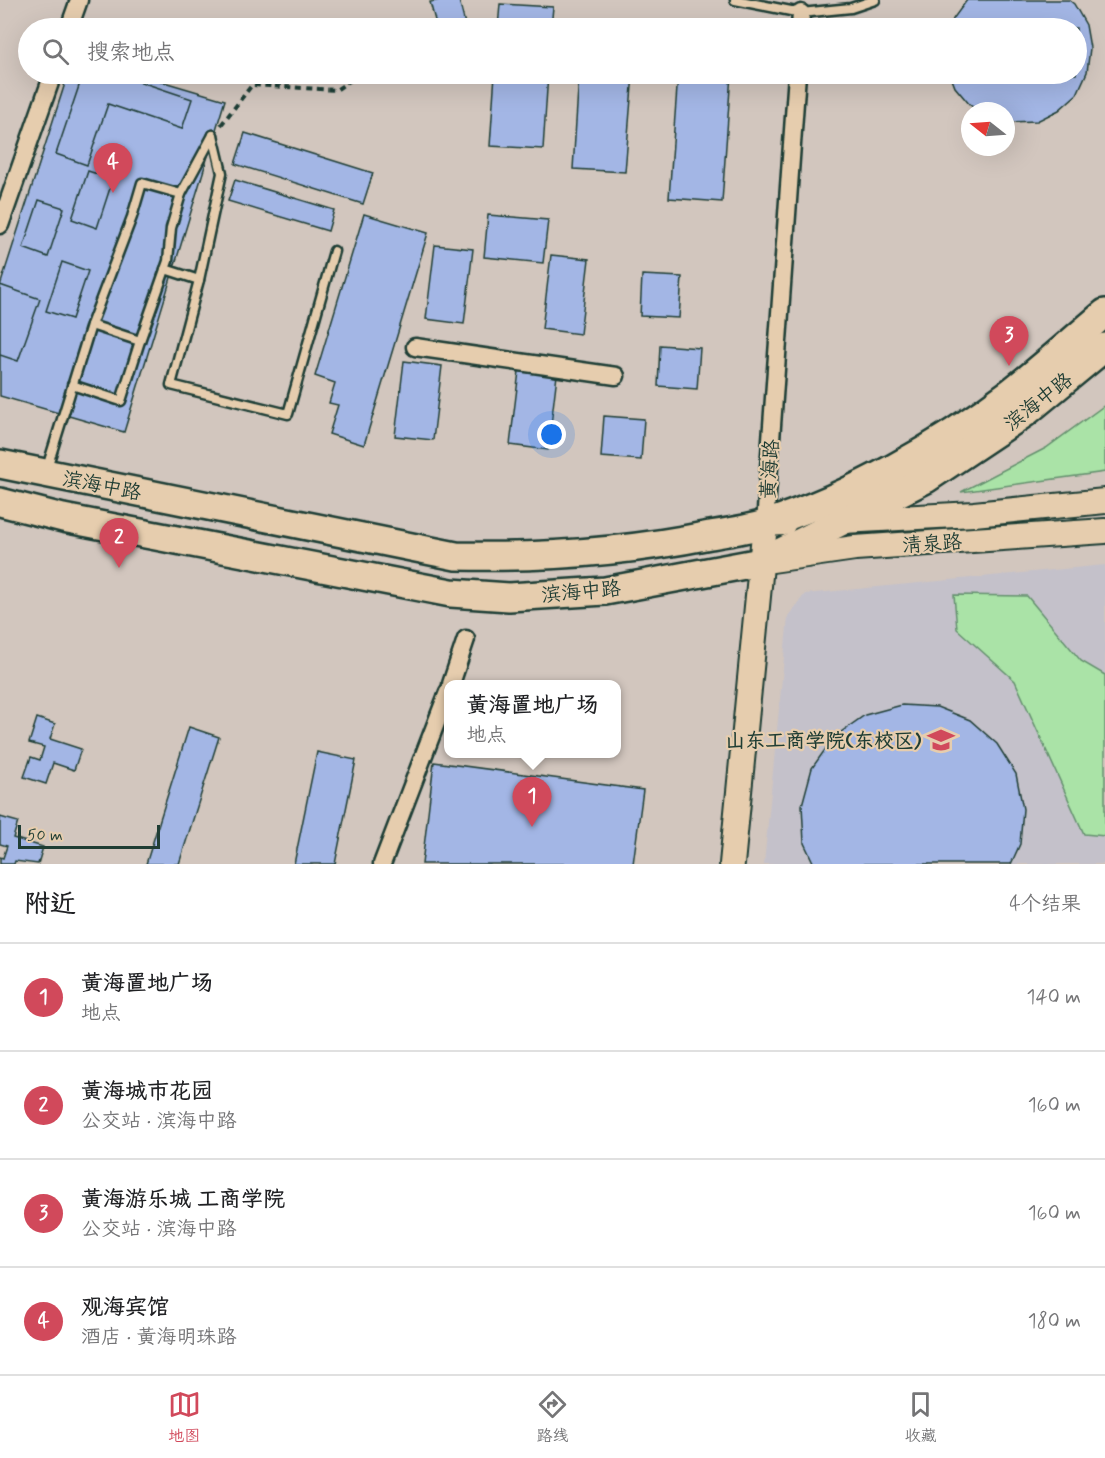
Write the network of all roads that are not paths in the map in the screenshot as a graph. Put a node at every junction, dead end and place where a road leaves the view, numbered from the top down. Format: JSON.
{"nodes":[{"id":1,"x":79,"y":0,"type":"edge"},
{"id":2,"x":735,"y":0,"type":"edge"},
{"id":3,"x":875,"y":0,"type":"edge"},
{"id":4,"x":73,"y":18,"type":"edge"},
{"id":5,"x":792,"y":18,"type":"edge"},
{"id":6,"x":813,"y":18,"type":"edge"},
{"id":7,"x":49,"y":84,"type":"edge"},
{"id":8,"x":796,"y":84,"type":"edge"},
{"id":9,"x":181,"y":194,"type":"junction"},
{"id":10,"x":0,"y":225,"type":"edge"},
{"id":11,"x":334,"y":251,"type":"dead end"},
{"id":12,"x":165,"y":269,"type":"junction"},
{"id":13,"x":199,"y":280,"type":"junction"},
{"id":14,"x":1105,"y":313,"type":"edge"},
{"id":15,"x":92,"y":325,"type":"junction"},
{"id":16,"x":140,"y":341,"type":"junction"},
{"id":17,"x":416,"y":347,"type":"dead end"},
{"id":18,"x":1105,"y":347,"type":"edge"},
{"id":19,"x":616,"y":376,"type":"dead end"},
{"id":20,"x":72,"y":386,"type":"junction"},
{"id":21,"x":0,"y":464,"type":"edge"},
{"id":22,"x":45,"y":474,"type":"junction"},
{"id":23,"x":1105,"y":501,"type":"edge"},
{"id":24,"x":0,"y":502,"type":"edge"},
{"id":25,"x":846,"y":521,"type":"junction"},
{"id":26,"x":765,"y":524,"type":"junction"},
{"id":27,"x":1105,"y":531,"type":"edge"},
{"id":28,"x":761,"y":562,"type":"junction"},
{"id":29,"x":466,"y":639,"type":"dead end"},
{"id":30,"x":452,"y":680,"type":"edge"},
{"id":31,"x":444,"y":702,"type":"edge"},
{"id":32,"x":382,"y":864,"type":"edge"},
{"id":33,"x":732,"y":864,"type":"edge"}],
"edges":[{"from":1,"to":4,"type":"street"},
{"from":2,"to":5,"type":"lane"},
{"from":3,"to":6,"type":"lane"},
{"from":7,"to":10,"type":"street"},
{"from":8,"to":26,"type":"street","name":"黄海路"},
{"from":9,"to":12,"type":"lane"},
{"from":9,"to":13,"type":"lane"},
{"from":9,"to":15,"type":"lane"},
{"from":11,"to":13,"type":"lane"},
{"from":12,"to":13,"type":"lane"},
{"from":12,"to":16,"type":"lane"},
{"from":14,"to":26,"type":"main road","name":"滨海中路"},
{"from":15,"to":16,"type":"lane"},
{"from":15,"to":20,"type":"lane"},
{"from":16,"to":20,"type":"lane"},
{"from":17,"to":19,"type":"street"},
{"from":18,"to":25,"type":"main road","name":"滨海中路"},
{"from":20,"to":22,"type":"lane"},
{"from":21,"to":22,"type":"main road","name":"滨海中路"},
{"from":22,"to":26,"type":"main road","name":"滨海中路"},
{"from":23,"to":25,"type":"main road","name":"清泉路"},
{"from":24,"to":28,"type":"main road","name":"滨海中路"},
{"from":25,"to":26,"type":"main road","name":"清泉路"},
{"from":25,"to":28,"type":"main road","name":"滨海中路"},
{"from":26,"to":28,"type":"main road","name":"黄海路"},
{"from":27,"to":28,"type":"main road","name":"清泉路"},
{"from":28,"to":33,"type":"main road","name":"黄海路"},
{"from":29,"to":30,"type":"street"},
{"from":31,"to":32,"type":"street"}]}
